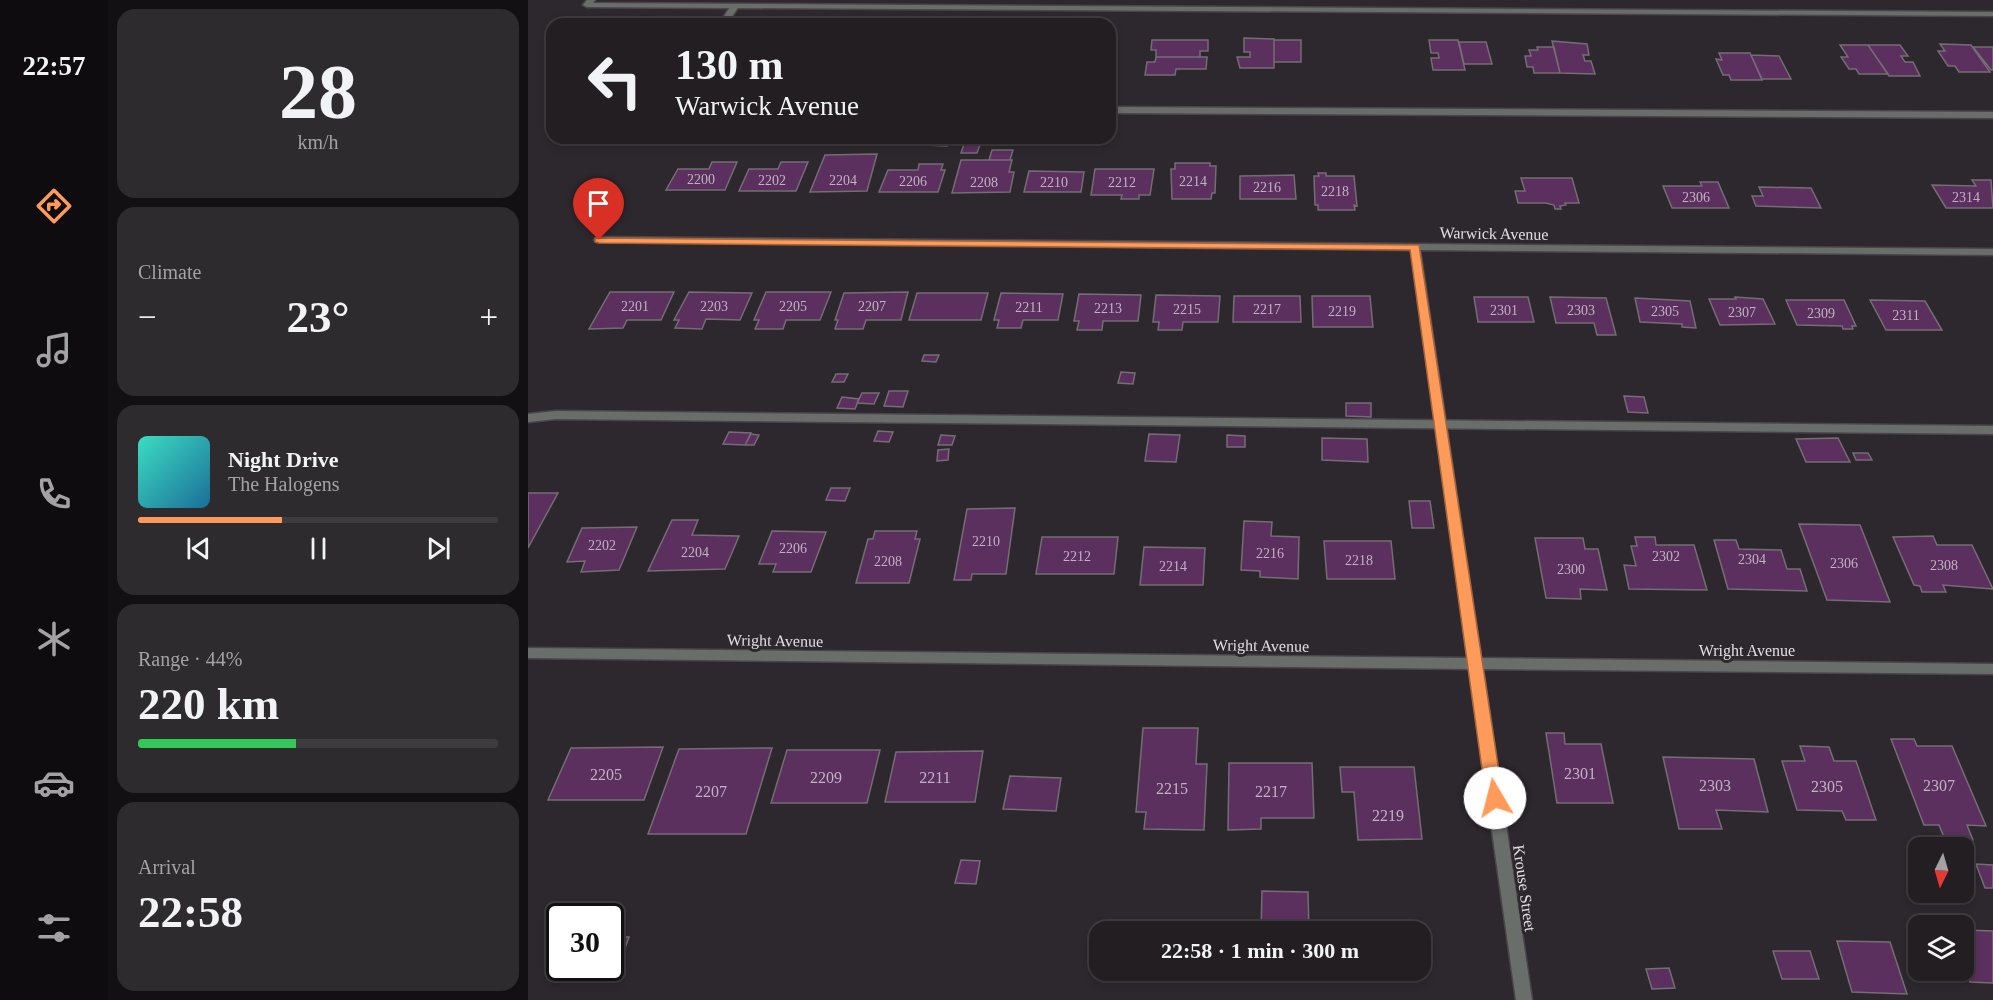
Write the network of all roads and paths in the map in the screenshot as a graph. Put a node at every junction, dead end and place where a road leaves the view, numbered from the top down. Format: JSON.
{"nodes":[{"id":1,"x":591,"y":0,"type":"edge"},
{"id":2,"x":735,"y":6,"type":"junction"},
{"id":3,"x":1993,"y":14,"type":"edge"},
{"id":4,"x":727,"y":18,"type":"edge"},
{"id":5,"x":1116,"y":110,"type":"edge"},
{"id":6,"x":1993,"y":115,"type":"edge"},
{"id":7,"x":599,"y":240,"type":"dead end"},
{"id":8,"x":1415,"y":247,"type":"junction"},
{"id":9,"x":1993,"y":252,"type":"edge"},
{"id":10,"x":528,"y":418,"type":"edge"},
{"id":11,"x":1441,"y":426,"type":"junction"},
{"id":12,"x":1993,"y":430,"type":"edge"},
{"id":13,"x":528,"y":653,"type":"edge"},
{"id":14,"x":1475,"y":664,"type":"junction"},
{"id":15,"x":1993,"y":669,"type":"edge"},
{"id":16,"x":1524,"y":1000,"type":"edge"}],
"edges":[{"from":1,"to":2,"type":"street"},
{"from":2,"to":3,"type":"street"},
{"from":2,"to":4,"type":"street"},
{"from":5,"to":6,"type":"street"},
{"from":7,"to":8,"type":"street","name":"Warwick Avenue"},
{"from":8,"to":9,"type":"street","name":"Warwick Avenue"},
{"from":8,"to":11,"type":"street","name":"Krouse Street"},
{"from":10,"to":11,"type":"street"},
{"from":11,"to":12,"type":"street"},
{"from":11,"to":14,"type":"street","name":"Krouse Street"},
{"from":13,"to":14,"type":"street","name":"Wright Avenue"},
{"from":14,"to":15,"type":"street","name":"Wright Avenue"},
{"from":14,"to":16,"type":"street","name":"Krouse Street"}]}
